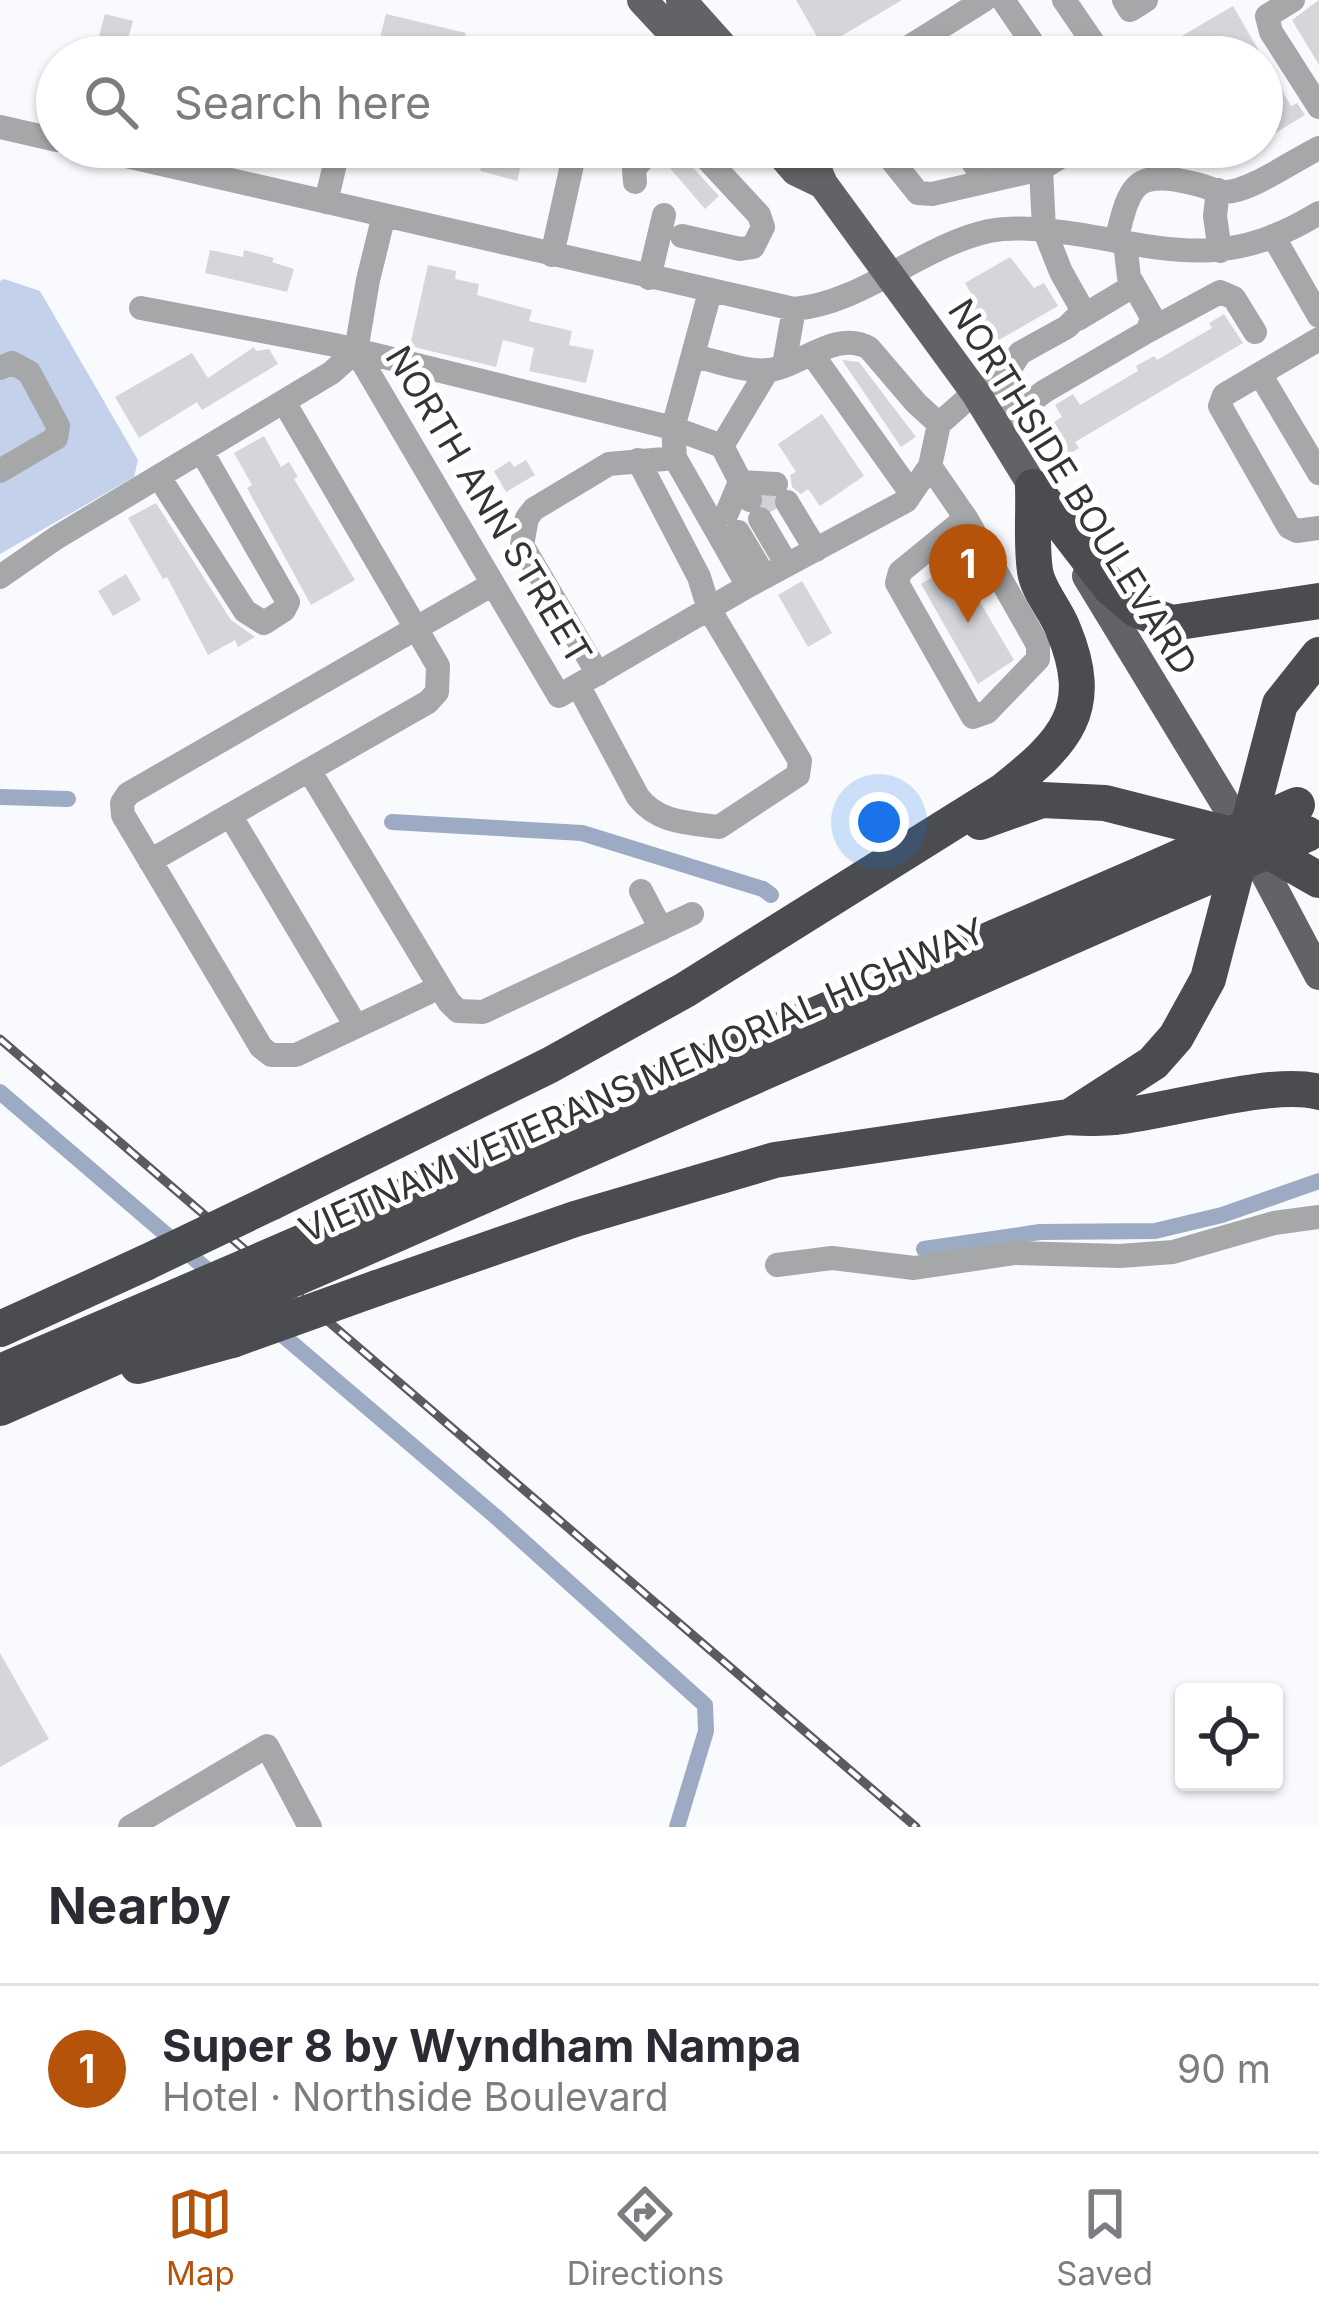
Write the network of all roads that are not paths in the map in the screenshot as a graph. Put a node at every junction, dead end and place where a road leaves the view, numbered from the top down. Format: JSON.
{"nodes":[{"id":1,"x":642,"y":0,"type":"edge"},
{"id":2,"x":681,"y":0,"type":"edge"},
{"id":3,"x":984,"y":0,"type":"edge"},
{"id":4,"x":1003,"y":0,"type":"edge"},
{"id":5,"x":1064,"y":0,"type":"edge"},
{"id":6,"x":1124,"y":0,"type":"edge"},
{"id":7,"x":1146,"y":0,"type":"edge"},
{"id":8,"x":1293,"y":0,"type":"edge"},
{"id":9,"x":1262,"y":8,"type":"edge"},
{"id":10,"x":675,"y":36,"type":"edge"},
{"id":11,"x":713,"y":36,"type":"edge"},
{"id":12,"x":929,"y":36,"type":"edge"},
{"id":13,"x":1028,"y":36,"type":"edge"},
{"id":14,"x":1089,"y":36,"type":"edge"},
{"id":15,"x":1274,"y":36,"type":"edge"},
{"id":16,"x":1283,"y":51,"type":"edge"},
{"id":17,"x":1319,"y":107,"type":"edge"},
{"id":18,"x":0,"y":127,"type":"edge"},
{"id":19,"x":36,"y":135,"type":"edge"},
{"id":20,"x":1319,"y":148,"type":"edge"},
{"id":21,"x":1283,"y":167,"type":"edge"},
{"id":22,"x":178,"y":168,"type":"edge"},
{"id":23,"x":334,"y":168,"type":"edge"},
{"id":24,"x":571,"y":168,"type":"edge"},
{"id":25,"x":635,"y":168,"type":"edge"},
{"id":26,"x":715,"y":168,"type":"edge"},
{"id":27,"x":793,"y":168,"type":"edge"},
{"id":28,"x":817,"y":168,"type":"edge"},
{"id":29,"x":898,"y":168,"type":"edge"},
{"id":30,"x":977,"y":168,"type":"edge"},
{"id":31,"x":1282,"y":168,"type":"edge"},
{"id":32,"x":1041,"y":169,"type":"joint"},
{"id":33,"x":635,"y":182,"type":"dead end"},
{"id":34,"x":985,"y":182,"type":"junction"},
{"id":35,"x":824,"y":184,"type":"junction"},
{"id":36,"x":1217,"y":190,"type":"junction"},
{"id":37,"x":326,"y":202,"type":"junction"},
{"id":38,"x":1319,"y":213,"type":"edge"},
{"id":39,"x":384,"y":215,"type":"junction"},
{"id":40,"x":664,"y":215,"type":"dead end"},
{"id":41,"x":1044,"y":229,"type":"junction"},
{"id":42,"x":682,"y":236,"type":"dead end"},
{"id":43,"x":1273,"y":236,"type":"junction"},
{"id":44,"x":1120,"y":242,"type":"junction"},
{"id":45,"x":1220,"y":251,"type":"junction"},
{"id":46,"x":551,"y":255,"type":"junction"},
{"id":47,"x":887,"y":274,"type":"junction"},
{"id":48,"x":649,"y":278,"type":"junction"},
{"id":49,"x":1133,"y":286,"type":"junction"},
{"id":50,"x":710,"y":292,"type":"junction"},
{"id":51,"x":140,"y":308,"type":"dead end"},
{"id":52,"x":794,"y":309,"type":"junction"},
{"id":53,"x":1319,"y":316,"type":"edge"},
{"id":54,"x":1078,"y":319,"type":"junction"},
{"id":55,"x":1148,"y":331,"type":"junction"},
{"id":56,"x":1255,"y":332,"type":"dead end"},
{"id":57,"x":1319,"y":339,"type":"edge"},
{"id":58,"x":356,"y":351,"type":"junction"},
{"id":59,"x":812,"y":354,"type":"junction"},
{"id":60,"x":693,"y":356,"type":"junction"},
{"id":61,"x":0,"y":368,"type":"edge"},
{"id":62,"x":776,"y":368,"type":"junction"},
{"id":63,"x":1260,"y":374,"type":"junction"},
{"id":64,"x":974,"y":392,"type":"junction"},
{"id":65,"x":284,"y":402,"type":"junction"},
{"id":66,"x":939,"y":424,"type":"junction"},
{"id":67,"x":996,"y":426,"type":"junction"},
{"id":68,"x":674,"y":428,"type":"junction"},
{"id":69,"x":722,"y":446,"type":"junction"},
{"id":70,"x":202,"y":452,"type":"junction"},
{"id":71,"x":676,"y":458,"type":"junction"},
{"id":72,"x":638,"y":460,"type":"junction"},
{"id":73,"x":1317,"y":463,"type":"edge"},
{"id":74,"x":930,"y":466,"type":"junction"},
{"id":75,"x":0,"y":471,"type":"edge"},
{"id":76,"x":159,"y":477,"type":"junction"},
{"id":77,"x":1034,"y":487,"type":"junction"},
{"id":78,"x":911,"y":493,"type":"junction"},
{"id":79,"x":755,"y":506,"type":"junction"},
{"id":80,"x":966,"y":518,"type":"junction"},
{"id":81,"x":1319,"y":528,"type":"edge"},
{"id":82,"x":782,"y":568,"type":"junction"},
{"id":83,"x":0,"y":577,"type":"edge"},
{"id":84,"x":493,"y":584,"type":"junction"},
{"id":85,"x":1319,"y":601,"type":"edge"},
{"id":86,"x":709,"y":609,"type":"junction"},
{"id":87,"x":416,"y":628,"type":"junction"},
{"id":88,"x":1319,"y":655,"type":"edge"},
{"id":89,"x":579,"y":685,"type":"junction"},
{"id":90,"x":309,"y":770,"type":"junction"},
{"id":91,"x":230,"y":815,"type":"junction"},
{"id":92,"x":1310,"y":816,"type":"edge"},
{"id":93,"x":1246,"y":839,"type":"junction"},
{"id":94,"x":150,"y":861,"type":"junction"},
{"id":95,"x":884,"y":865,"type":"junction"},
{"id":96,"x":1319,"y":880,"type":"edge"},
{"id":97,"x":1152,"y":886,"type":"junction"},
{"id":98,"x":641,"y":891,"type":"dead end"},
{"id":99,"x":692,"y":914,"type":"dead end"},
{"id":100,"x":661,"y":929,"type":"junction"},
{"id":101,"x":1319,"y":975,"type":"edge"},
{"id":102,"x":440,"y":987,"type":"junction"},
{"id":103,"x":356,"y":1026,"type":"junction"},
{"id":104,"x":1319,"y":1092,"type":"edge"},
{"id":105,"x":1067,"y":1118,"type":"junction"},
{"id":106,"x":1319,"y":1217,"type":"edge"},
{"id":107,"x":330,"y":1246,"type":"junction"},
{"id":108,"x":777,"y":1265,"type":"dead end"},
{"id":109,"x":205,"y":1318,"type":"junction"},
{"id":110,"x":0,"y":1329,"type":"edge"},
{"id":111,"x":0,"y":1372,"type":"edge"},
{"id":112,"x":0,"y":1408,"type":"edge"},
{"id":113,"x":130,"y":1827,"type":"edge"},
{"id":114,"x":310,"y":1827,"type":"edge"}],
"edges":[{"from":1,"to":10,"type":"main road"},
{"from":2,"to":11,"type":"main road"},
{"from":3,"to":12,"type":"street"},
{"from":4,"to":13,"type":"street"},
{"from":5,"to":14,"type":"street"},
{"from":6,"to":7,"type":"street"},
{"from":8,"to":9,"type":"street"},
{"from":9,"to":15,"type":"street"},
{"from":16,"to":17,"type":"street"},
{"from":18,"to":19,"type":"street"},
{"from":20,"to":21,"type":"street"},
{"from":22,"to":37,"type":"street"},
{"from":23,"to":37,"type":"street"},
{"from":24,"to":46,"type":"street"},
{"from":25,"to":33,"type":"street"},
{"from":26,"to":42,"type":"street"},
{"from":27,"to":35,"type":"main road","name":"NORTHSIDE BOULEVARD"},
{"from":28,"to":35,"type":"main road","name":"NORTHSIDE BOULEVARD"},
{"from":29,"to":34,"type":"street"},
{"from":30,"to":34,"type":"street"},
{"from":31,"to":36,"type":"street"},
{"from":32,"to":34,"type":"street"},
{"from":32,"to":41,"type":"street"},
{"from":35,"to":47,"type":"main road","name":"NORTHSIDE BOULEVARD"},
{"from":36,"to":44,"type":"street"},
{"from":36,"to":45,"type":"street"},
{"from":37,"to":39,"type":"street"},
{"from":38,"to":43,"type":"street"},
{"from":39,"to":46,"type":"street"},
{"from":39,"to":58,"type":"street"},
{"from":40,"to":48,"type":"street"},
{"from":41,"to":44,"type":"street"},
{"from":41,"to":47,"type":"street"},
{"from":41,"to":54,"type":"street"},
{"from":43,"to":45,"type":"street"},
{"from":43,"to":53,"type":"street"},
{"from":44,"to":45,"type":"street"},
{"from":44,"to":49,"type":"street"},
{"from":46,"to":48,"type":"street"},
{"from":47,"to":52,"type":"street"},
{"from":47,"to":64,"type":"main road","name":"NORTHSIDE BOULEVARD"},
{"from":48,"to":50,"type":"street"},
{"from":49,"to":54,"type":"street"},
{"from":49,"to":55,"type":"street"},
{"from":50,"to":52,"type":"street"},
{"from":50,"to":60,"type":"street"},
{"from":51,"to":58,"type":"street"},
{"from":52,"to":62,"type":"street"},
{"from":54,"to":64,"type":"street"},
{"from":55,"to":56,"type":"street"},
{"from":55,"to":67,"type":"street"},
{"from":57,"to":63,"type":"street"},
{"from":58,"to":65,"type":"street"},
{"from":58,"to":68,"type":"street"},
{"from":58,"to":84,"type":"street","name":"NORTH ANN STREET"},
{"from":59,"to":62,"type":"street"},
{"from":59,"to":66,"type":"street"},
{"from":59,"to":78,"type":"street"},
{"from":60,"to":62,"type":"street"},
{"from":60,"to":68,"type":"street"},
{"from":61,"to":75,"type":"street"},
{"from":62,"to":69,"type":"street"},
{"from":63,"to":73,"type":"street"},
{"from":63,"to":81,"type":"street"},
{"from":64,"to":66,"type":"street"},
{"from":64,"to":67,"type":"main road","name":"NORTHSIDE BOULEVARD"},
{"from":65,"to":70,"type":"street"},
{"from":65,"to":87,"type":"street"},
{"from":66,"to":74,"type":"street"},
{"from":67,"to":77,"type":"main road","name":"NORTHSIDE BOULEVARD"},
{"from":68,"to":69,"type":"street"},
{"from":68,"to":71,"type":"street"},
{"from":69,"to":79,"type":"street"},
{"from":70,"to":76,"type":"street"},
{"from":70,"to":76,"type":"street"},
{"from":71,"to":72,"type":"street"},
{"from":71,"to":82,"type":"street"},
{"from":72,"to":86,"type":"street"},
{"from":72,"to":89,"type":"street"},
{"from":74,"to":78,"type":"street"},
{"from":74,"to":80,"type":"street"},
{"from":76,"to":83,"type":"street"},
{"from":77,"to":85,"type":"highway"},
{"from":77,"to":93,"type":"main road","name":"NORTHSIDE BOULEVARD"},
{"from":77,"to":95,"type":"highway"},
{"from":78,"to":82,"type":"street"},
{"from":79,"to":82,"type":"street"},
{"from":79,"to":82,"type":"street"},
{"from":80,"to":80,"type":"street"},
{"from":82,"to":86,"type":"street"},
{"from":84,"to":87,"type":"street"},
{"from":84,"to":89,"type":"street","name":"NORTH ANN STREET"},
{"from":86,"to":89,"type":"street"},
{"from":86,"to":89,"type":"street"},
{"from":87,"to":90,"type":"street"},
{"from":87,"to":94,"type":"street"},
{"from":88,"to":93,"type":"highway"},
{"from":90,"to":91,"type":"street"},
{"from":90,"to":102,"type":"street"},
{"from":91,"to":94,"type":"street"},
{"from":91,"to":103,"type":"street"},
{"from":92,"to":97,"type":"highway","name":"VIETNAM VETERANS MEMORIAL HIGHWAY","bridge":true},
{"from":93,"to":95,"type":"highway"},
{"from":93,"to":96,"type":"highway"},
{"from":93,"to":101,"type":"main road","name":"NORTHSIDE BOULEVARD"},
{"from":93,"to":105,"type":"highway"},
{"from":94,"to":103,"type":"street"},
{"from":95,"to":110,"type":"highway","bridge":true},
{"from":97,"to":107,"type":"highway","name":"VIETNAM VETERANS MEMORIAL HIGHWAY"},
{"from":97,"to":107,"type":"highway","name":"VIETNAM VETERANS MEMORIAL HIGHWAY"},
{"from":98,"to":100,"type":"street"},
{"from":99,"to":100,"type":"street"},
{"from":100,"to":102,"type":"street"},
{"from":102,"to":103,"type":"street"},
{"from":104,"to":105,"type":"highway"},
{"from":105,"to":109,"type":"highway","bridge":true},
{"from":106,"to":108,"type":"street"},
{"from":107,"to":109,"type":"highway","bridge":true},
{"from":109,"to":111,"type":"highway"},
{"from":109,"to":112,"type":"highway"},
{"from":113,"to":114,"type":"street"}]}
